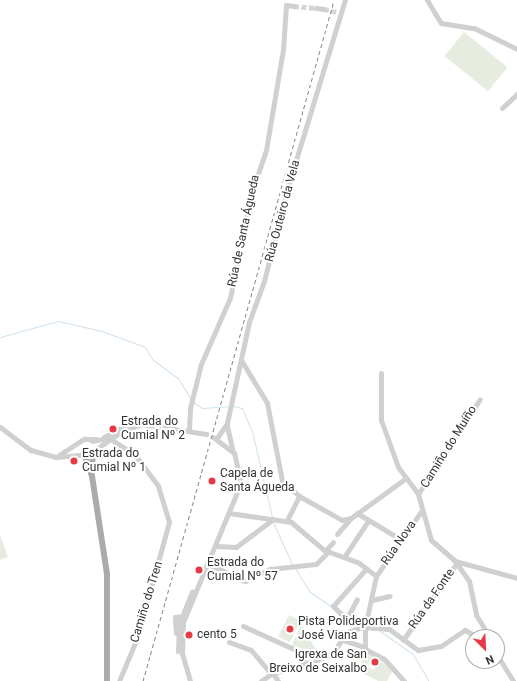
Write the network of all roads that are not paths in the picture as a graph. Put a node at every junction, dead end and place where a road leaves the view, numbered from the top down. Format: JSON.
{"nodes":[{"id":1,"x":345,"y":0,"type":"edge"},
{"id":2,"x":427,"y":0,"type":"edge"},
{"id":3,"x":294,"y":6,"type":"dead end"},
{"id":4,"x":316,"y":8,"type":"tunnel mouth"},
{"id":5,"x":324,"y":9,"type":"tunnel mouth"},
{"id":6,"x":517,"y":48,"type":"edge"},
{"id":7,"x":517,"y":94,"type":"edge"},
{"id":8,"x":502,"y":108,"type":"dead end"},
{"id":9,"x":241,"y":360,"type":"junction"},
{"id":10,"x":381,"y":373,"type":"dead end"},
{"id":11,"x":480,"y":399,"type":"dead end"},
{"id":12,"x":227,"y":423,"type":"junction"},
{"id":13,"x":0,"y":427,"type":"edge"},
{"id":14,"x":190,"y":429,"type":"junction"},
{"id":15,"x":211,"y":436,"type":"junction"},
{"id":16,"x":110,"y":439,"type":"junction"},
{"id":17,"x":91,"y":440,"type":"junction"},
{"id":18,"x":79,"y":444,"type":"junction"},
{"id":19,"x":227,"y":445,"type":"junction"},
{"id":20,"x":232,"y":448,"type":"junction"},
{"id":21,"x":93,"y":451,"type":"junction"},
{"id":22,"x":83,"y":454,"type":"junction"},
{"id":23,"x":48,"y":456,"type":"junction"},
{"id":24,"x":92,"y":476,"type":"junction"},
{"id":25,"x":406,"y":478,"type":"junction"},
{"id":26,"x":418,"y":494,"type":"junction"},
{"id":27,"x":234,"y":496,"type":"junction"},
{"id":28,"x":299,"y":496,"type":"junction"},
{"id":29,"x":422,"y":510,"type":"junction"},
{"id":30,"x":229,"y":513,"type":"junction"},
{"id":31,"x":357,"y":513,"type":"junction"},
{"id":32,"x":352,"y":518,"type":"junction"},
{"id":33,"x":272,"y":519,"type":"junction"},
{"id":34,"x":287,"y":520,"type":"junction"},
{"id":35,"x":368,"y":521,"type":"junction"},
{"id":36,"x":337,"y":534,"type":"dead end"},
{"id":37,"x":400,"y":539,"type":"junction"},
{"id":38,"x":215,"y":540,"type":"junction"},
{"id":39,"x":332,"y":542,"type":"dead end"},
{"id":40,"x":216,"y":546,"type":"junction"},
{"id":41,"x":327,"y":552,"type":"junction"},
{"id":42,"x":344,"y":557,"type":"junction"},
{"id":43,"x":456,"y":563,"type":"junction"},
{"id":44,"x":208,"y":564,"type":"junction"},
{"id":45,"x":366,"y":569,"type":"junction"},
{"id":46,"x":376,"y":576,"type":"junction"},
{"id":47,"x":517,"y":578,"type":"edge"},
{"id":48,"x":390,"y":596,"type":"dead end"},
{"id":49,"x":357,"y":599,"type":"dead end"},
{"id":50,"x":372,"y":600,"type":"junction"},
{"id":51,"x":191,"y":601,"type":"junction"},
{"id":52,"x":182,"y":616,"type":"junction"},
{"id":53,"x":347,"y":618,"type":"junction"},
{"id":54,"x":178,"y":623,"type":"junction"},
{"id":55,"x":242,"y":626,"type":"dead end"},
{"id":56,"x":365,"y":627,"type":"junction"},
{"id":57,"x":485,"y":629,"type":"edge"},
{"id":58,"x":465,"y":630,"type":"edge"},
{"id":59,"x":343,"y":640,"type":"junction"},
{"id":60,"x":403,"y":640,"type":"junction"},
{"id":61,"x":229,"y":642,"type":"dead end"},
{"id":62,"x":364,"y":647,"type":"junction"},
{"id":63,"x":182,"y":653,"type":"junction"},
{"id":64,"x":318,"y":660,"type":"junction"},
{"id":65,"x":505,"y":668,"type":"edge"},
{"id":66,"x":272,"y":675,"type":"junction"},
{"id":67,"x":107,"y":681,"type":"edge"},
{"id":68,"x":119,"y":681,"type":"edge"},
{"id":69,"x":187,"y":681,"type":"edge"},
{"id":70,"x":190,"y":681,"type":"edge"},
{"id":71,"x":260,"y":681,"type":"edge"},
{"id":72,"x":278,"y":681,"type":"edge"},
{"id":73,"x":404,"y":681,"type":"edge"},
{"id":74,"x":513,"y":681,"type":"edge"}],
"edges":[{"from":1,"to":9,"type":"street","name":"Rúa Outeiro da Vela"},
{"from":2,"to":6,"type":"street"},
{"from":3,"to":14,"type":"street","name":"Rúa de Santa Águeda"},
{"from":4,"to":5,"type":"street"},
{"from":7,"to":8,"type":"street"},
{"from":9,"to":12,"type":"street","name":"Rúa Outeiro da Vela"},
{"from":9,"to":28,"type":"street"},
{"from":10,"to":25,"type":"street","name":"Rúa da Fonte"},
{"from":11,"to":26,"type":"street","name":"Camiño do Muíño"},
{"from":12,"to":15,"type":"street"},
{"from":12,"to":20,"type":"street"},
{"from":13,"to":23,"type":"street"},
{"from":14,"to":15,"type":"street"},
{"from":14,"to":17,"type":"street"},
{"from":15,"to":16,"type":"street"},
{"from":15,"to":19,"type":"street"},
{"from":16,"to":17,"type":"street"},
{"from":16,"to":21,"type":"street"},
{"from":16,"to":68,"type":"street","name":"Camiño do Tren"},
{"from":17,"to":18,"type":"street"},
{"from":17,"to":21,"type":"street"},
{"from":18,"to":22,"type":"street"},
{"from":18,"to":23,"type":"street"},
{"from":19,"to":20,"type":"street"},
{"from":19,"to":27,"type":"street"},
{"from":20,"to":30,"type":"street"},
{"from":21,"to":22,"type":"street"},
{"from":21,"to":24,"type":"main road"},
{"from":22,"to":23,"type":"street"},
{"from":22,"to":24,"type":"main road"},
{"from":24,"to":67,"type":"main road"},
{"from":25,"to":26,"type":"street","name":"Rúa da Fonte"},
{"from":25,"to":31,"type":"street"},
{"from":26,"to":29,"type":"street","name":"Rúa da Fonte"},
{"from":27,"to":30,"type":"street"},
{"from":27,"to":38,"type":"street"},
{"from":28,"to":32,"type":"street"},
{"from":28,"to":34,"type":"street"},
{"from":29,"to":37,"type":"street","name":"Rúa Nova"},
{"from":29,"to":43,"type":"street","name":"Rúa da Fonte"},
{"from":30,"to":33,"type":"street"},
{"from":30,"to":38,"type":"street"},
{"from":30,"to":40,"type":"street"},
{"from":31,"to":32,"type":"street"},
{"from":31,"to":35,"type":"street"},
{"from":32,"to":36,"type":"street"},
{"from":33,"to":34,"type":"street"},
{"from":33,"to":40,"type":"street"},
{"from":34,"to":41,"type":"street"},
{"from":35,"to":37,"type":"street"},
{"from":35,"to":42,"type":"street"},
{"from":37,"to":46,"type":"street","name":"Rúa Nova"},
{"from":38,"to":52,"type":"street"},
{"from":39,"to":41,"type":"street"},
{"from":40,"to":44,"type":"street"},
{"from":41,"to":42,"type":"street"},
{"from":41,"to":44,"type":"street"},
{"from":42,"to":45,"type":"street"},
{"from":43,"to":47,"type":"street"},
{"from":43,"to":57,"type":"street"},
{"from":43,"to":60,"type":"street","name":"Rúa da Fonte"},
{"from":44,"to":51,"type":"street"},
{"from":45,"to":46,"type":"street"},
{"from":45,"to":53,"type":"street"},
{"from":46,"to":50,"type":"street"},
{"from":48,"to":50,"type":"street"},
{"from":49,"to":53,"type":"street"},
{"from":50,"to":56,"type":"street"},
{"from":51,"to":52,"type":"street"},
{"from":51,"to":63,"type":"street"},
{"from":52,"to":54,"type":"street"},
{"from":53,"to":56,"type":"street"},
{"from":54,"to":63,"type":"street"},
{"from":54,"to":69,"type":"street"},
{"from":55,"to":64,"type":"street"},
{"from":56,"to":59,"type":"street"},
{"from":56,"to":60,"type":"street"},
{"from":56,"to":62,"type":"street"},
{"from":58,"to":60,"type":"street"},
{"from":59,"to":62,"type":"street"},
{"from":59,"to":64,"type":"street"},
{"from":61,"to":66,"type":"street"},
{"from":62,"to":73,"type":"street"},
{"from":63,"to":70,"type":"street"},
{"from":64,"to":66,"type":"street"},
{"from":65,"to":74,"type":"street"},
{"from":66,"to":71,"type":"street"},
{"from":66,"to":72,"type":"street"}]}
